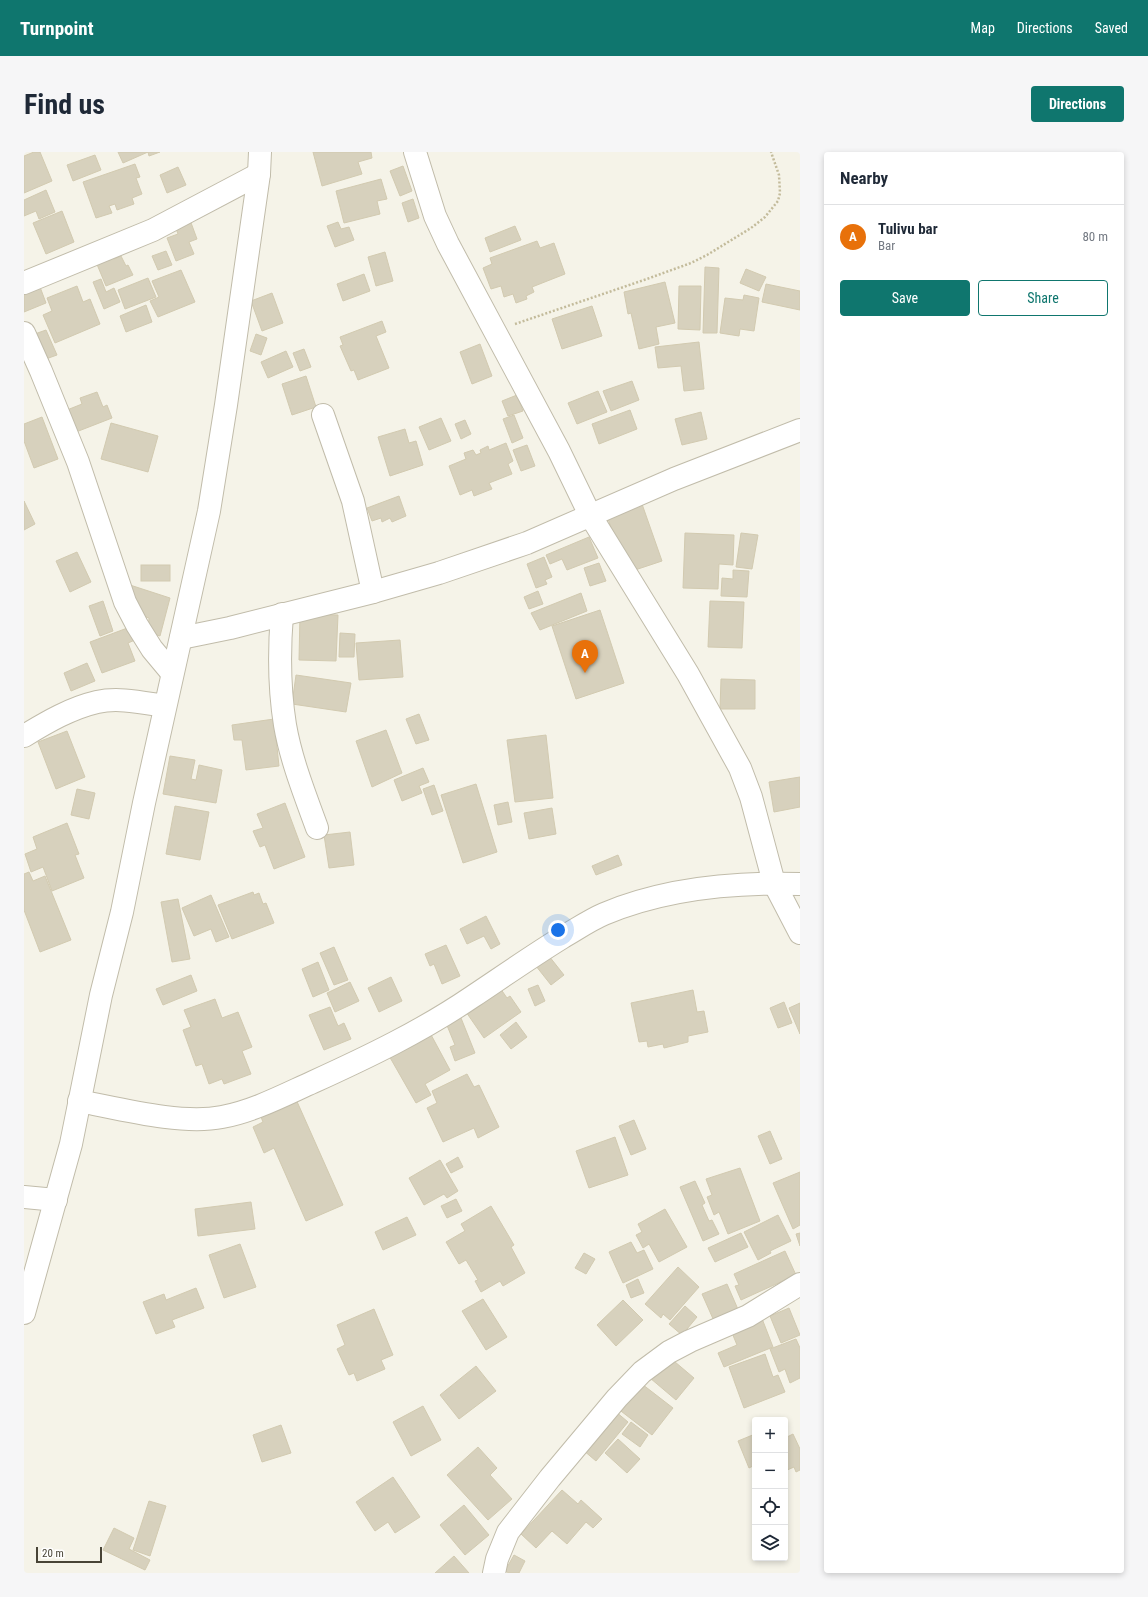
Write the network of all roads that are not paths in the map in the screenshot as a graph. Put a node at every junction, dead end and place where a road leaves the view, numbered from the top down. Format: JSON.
{"nodes":[{"id":1,"x":260,"y":152,"type":"edge"},
{"id":2,"x":415,"y":152,"type":"edge"},
{"id":3,"x":259,"y":174,"type":"junction"},
{"id":4,"x":24,"y":283,"type":"edge"},
{"id":5,"x":24,"y":333,"type":"edge"},
{"id":6,"x":323,"y":415,"type":"dead end"},
{"id":7,"x":800,"y":430,"type":"edge"},
{"id":8,"x":590,"y":515,"type":"junction"},
{"id":9,"x":374,"y":592,"type":"junction"},
{"id":10,"x":282,"y":614,"type":"junction"},
{"id":11,"x":181,"y":638,"type":"junction"},
{"id":12,"x":172,"y":673,"type":"junction"},
{"id":13,"x":165,"y":706,"type":"junction"},
{"id":14,"x":24,"y":736,"type":"edge"},
{"id":15,"x":317,"y":828,"type":"dead end"},
{"id":16,"x":774,"y":883,"type":"junction"},
{"id":17,"x":800,"y":884,"type":"edge"},
{"id":18,"x":800,"y":933,"type":"edge"},
{"id":19,"x":79,"y":1101,"type":"junction"},
{"id":20,"x":24,"y":1197,"type":"edge"},
{"id":21,"x":56,"y":1200,"type":"junction"},
{"id":22,"x":800,"y":1284,"type":"edge"},
{"id":23,"x":24,"y":1313,"type":"edge"},
{"id":24,"x":494,"y":1573,"type":"edge"}],
"edges":[{"from":1,"to":3,"type":"street"},
{"from":2,"to":8,"type":"street"},
{"from":3,"to":4,"type":"street"},
{"from":3,"to":11,"type":"street"},
{"from":5,"to":12,"type":"street"},
{"from":6,"to":9,"type":"street"},
{"from":7,"to":8,"type":"street"},
{"from":8,"to":9,"type":"street"},
{"from":8,"to":16,"type":"street"},
{"from":9,"to":10,"type":"street"},
{"from":10,"to":11,"type":"street"},
{"from":10,"to":15,"type":"street"},
{"from":11,"to":12,"type":"street"},
{"from":12,"to":13,"type":"street"},
{"from":13,"to":14,"type":"street"},
{"from":13,"to":19,"type":"street"},
{"from":16,"to":17,"type":"street"},
{"from":16,"to":18,"type":"street"},
{"from":16,"to":19,"type":"street"},
{"from":19,"to":21,"type":"street"},
{"from":20,"to":21,"type":"street"},
{"from":21,"to":23,"type":"street"},
{"from":22,"to":24,"type":"street"}]}
